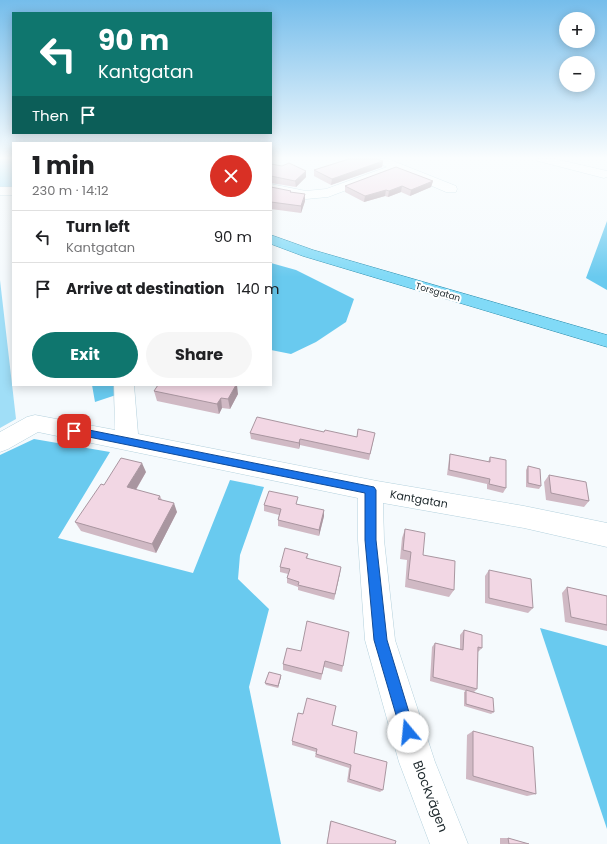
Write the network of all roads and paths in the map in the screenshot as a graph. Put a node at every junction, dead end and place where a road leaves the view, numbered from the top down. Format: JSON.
{"nodes":[{"id":1,"x":272,"y":239,"type":"edge"},
{"id":2,"x":607,"y":341,"type":"edge"},
{"id":3,"x":124,"y":386,"type":"edge"},
{"id":4,"x":127,"y":441,"type":"junction"},
{"id":5,"x":0,"y":443,"type":"edge"},
{"id":6,"x":370,"y":490,"type":"junction"},
{"id":7,"x":607,"y":535,"type":"edge"},
{"id":8,"x":449,"y":844,"type":"edge"}],
"edges":[{"from":1,"to":2,"type":"main road","name":"Torsgatan"},
{"from":3,"to":4,"type":"street"},
{"from":4,"to":5,"type":"street","name":"Kantgatan"},
{"from":4,"to":6,"type":"street","name":"Kantgatan"},
{"from":6,"to":7,"type":"street","name":"Kantgatan"},
{"from":6,"to":8,"type":"street","name":"Blockvägen"}]}
